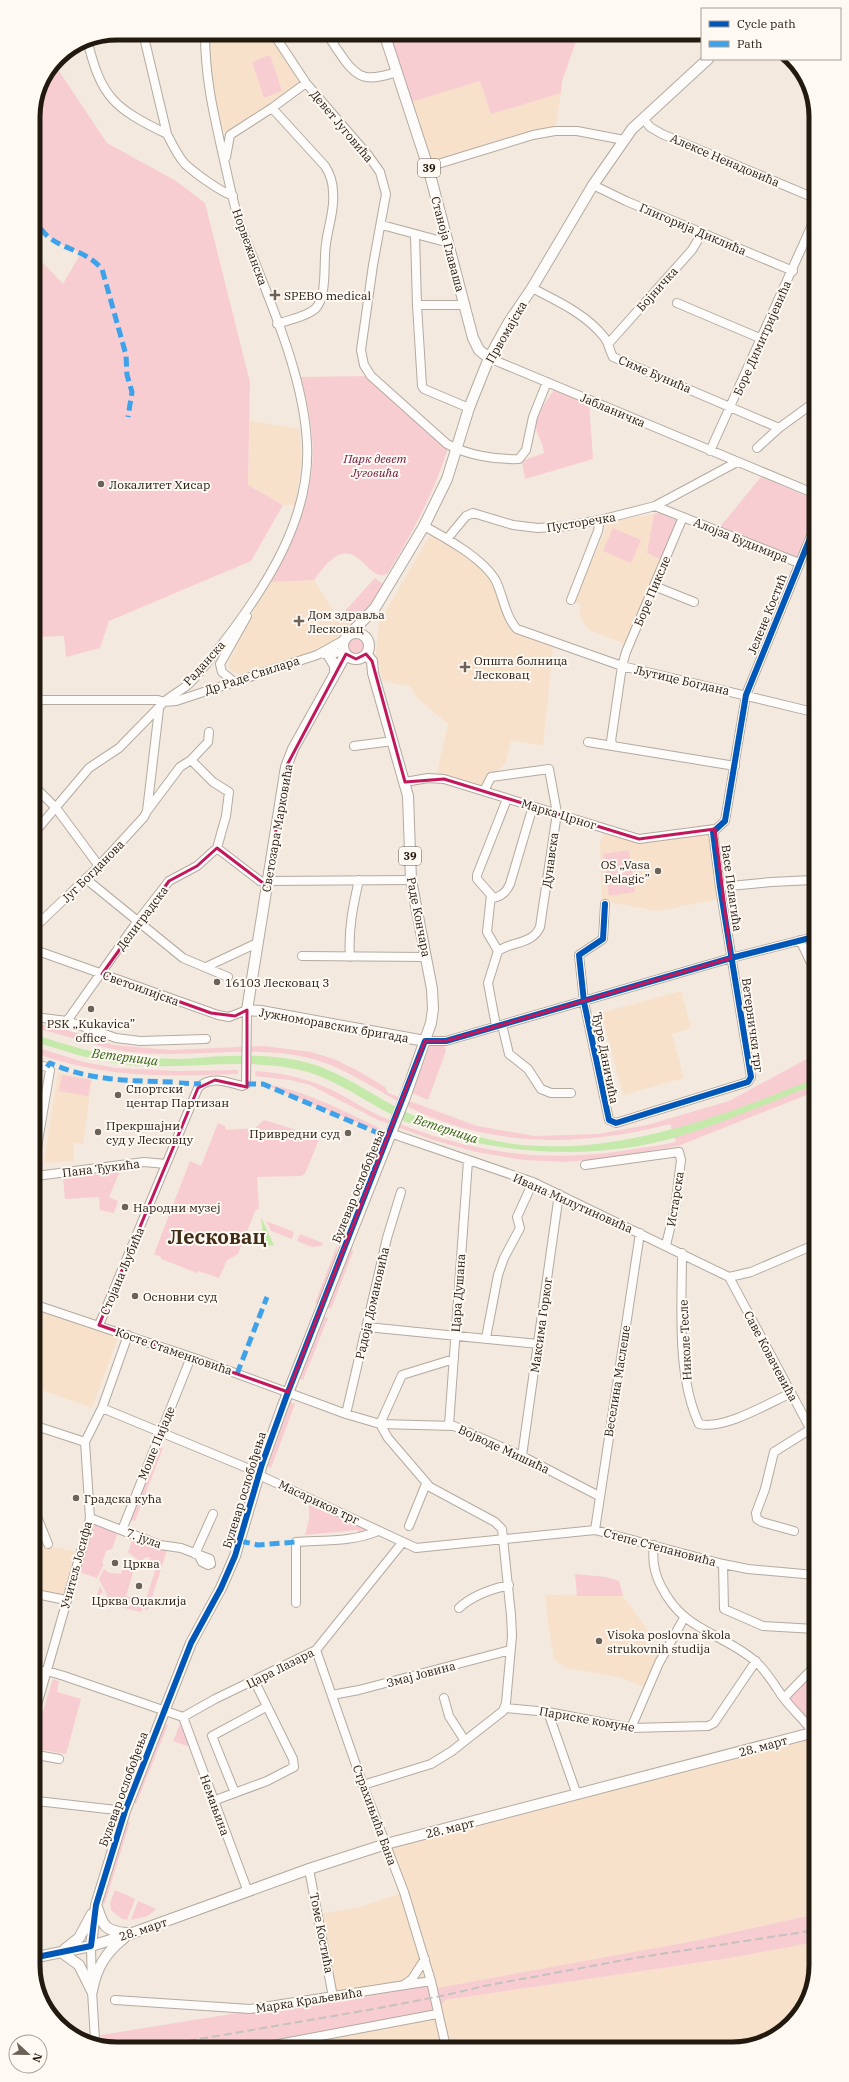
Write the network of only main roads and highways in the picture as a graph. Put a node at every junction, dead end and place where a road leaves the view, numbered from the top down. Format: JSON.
{"nodes":[{"id":1,"x":386,"y":40,"type":"edge"},
{"id":2,"x":707,"y":60,"type":"edge"},
{"id":3,"x":489,"y":358,"type":"junction"},
{"id":4,"x":375,"y":608,"type":"junction"},
{"id":5,"x":347,"y":637,"type":"junction"},
{"id":6,"x":364,"y":637,"type":"junction"},
{"id":7,"x":345,"y":653,"type":"junction"},
{"id":8,"x":328,"y":654,"type":"road end"},
{"id":9,"x":366,"y":654,"type":"junction"},
{"id":10,"x":334,"y":676,"type":"junction"},
{"id":11,"x":247,"y":1010,"type":"joint"},
{"id":12,"x":425,"y":1041,"type":"junction"},
{"id":13,"x":809,"y":1734,"type":"edge"},
{"id":14,"x":96,"y":1905,"type":"junction"},
{"id":15,"x":130,"y":1934,"type":"junction"},
{"id":16,"x":91,"y":1946,"type":"junction"},
{"id":17,"x":61,"y":1952,"type":"junction"},
{"id":18,"x":40,"y":1956,"type":"edge"}],
"edges":[{"from":1,"to":3,"type":"main road","name":"Станоја Главаша","number":"39"},
{"from":2,"to":3,"type":"main road","name":"Првомајска"},
{"from":3,"to":4,"type":"main road","name":"Првомајска"},
{"from":4,"to":5,"type":"main road","name":"Првомајска"},
{"from":4,"to":6,"type":"main road"},
{"from":5,"to":6,"type":"main road"},
{"from":5,"to":7,"type":"main road"},
{"from":6,"to":9,"type":"main road"},
{"from":7,"to":9,"type":"main road"},
{"from":7,"to":10,"type":"main road","name":"Светозара Марковића"},
{"from":8,"to":10,"type":"main road"},
{"from":9,"to":12,"type":"main road","name":"Раде Кончара","number":"39"},
{"from":10,"to":11,"type":"main road","name":"Светозара Марковића"},
{"from":11,"to":12,"type":"main road","name":"Јужноморавских бригада"},
{"from":12,"to":14,"type":"main road","name":"Булевар ослобођења","number":"39"},
{"from":13,"to":15,"type":"main road","name":"28. март"},
{"from":14,"to":15,"type":"main road"},
{"from":14,"to":16,"type":"main road","name":"Булевар ослобођења","number":"39"},
{"from":14,"to":17,"type":"main road"},
{"from":15,"to":16,"type":"main road","name":"28. март"},
{"from":15,"to":17,"type":"main road"},
{"from":16,"to":17,"type":"main road","name":"28. март"},
{"from":17,"to":18,"type":"main road","name":"28. март"}]}
